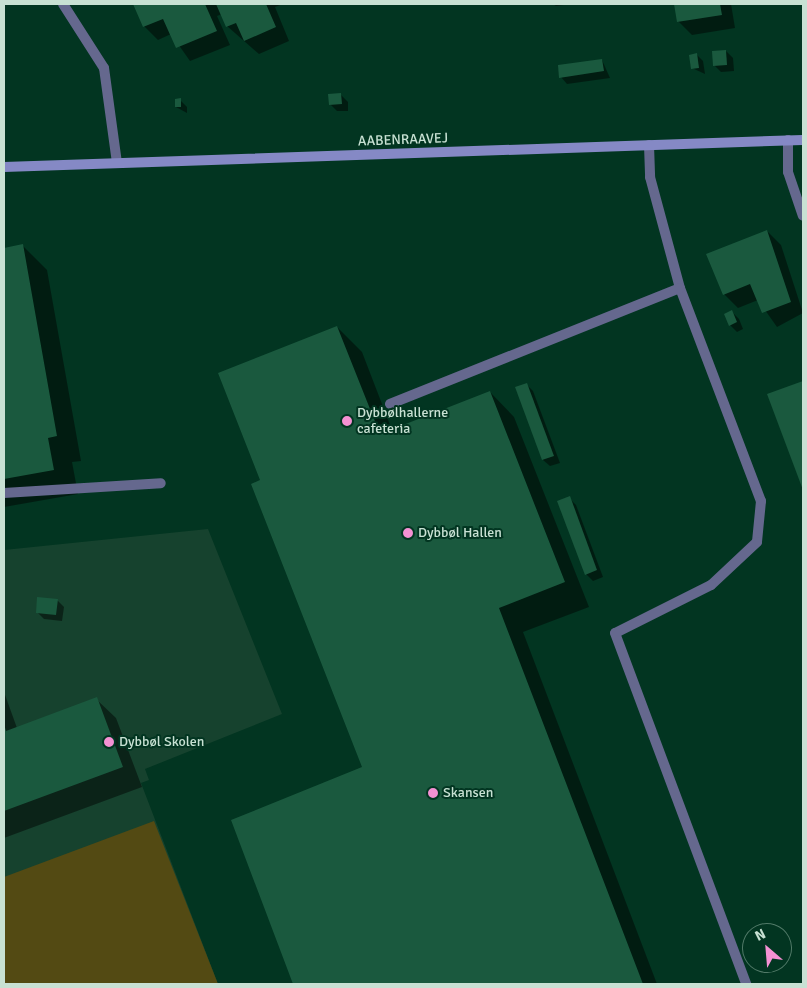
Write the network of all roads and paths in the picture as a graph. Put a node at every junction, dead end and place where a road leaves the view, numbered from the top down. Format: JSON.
{"nodes":[{"id":1,"x":63,"y":4,"type":"edge"},
{"id":2,"x":788,"y":140,"type":"junction"},
{"id":3,"x":803,"y":140,"type":"edge"},
{"id":4,"x":649,"y":145,"type":"junction"},
{"id":5,"x":117,"y":164,"type":"junction"},
{"id":6,"x":4,"y":167,"type":"edge"},
{"id":7,"x":803,"y":216,"type":"edge"},
{"id":8,"x":680,"y":288,"type":"junction"},
{"id":9,"x":390,"y":404,"type":"dead end"},
{"id":10,"x":161,"y":483,"type":"dead end"},
{"id":11,"x":4,"y":493,"type":"edge"},
{"id":12,"x":746,"y":982,"type":"edge"},
{"id":13,"x":734,"y":984,"type":"edge"}],
"edges":[{"from":1,"to":5,"type":"street"},
{"from":2,"to":3,"type":"street","name":"AABENRAAVEJ"},
{"from":2,"to":4,"type":"street","name":"AABENRAAVEJ"},
{"from":2,"to":7,"type":"street"},
{"from":4,"to":5,"type":"street","name":"AABENRAAVEJ"},
{"from":4,"to":8,"type":"street"},
{"from":5,"to":6,"type":"street","name":"AABENRAAVEJ"},
{"from":8,"to":9,"type":"street"},
{"from":8,"to":12,"type":"street"},
{"from":10,"to":11,"type":"street"},
{"from":12,"to":13,"type":"street"}]}
